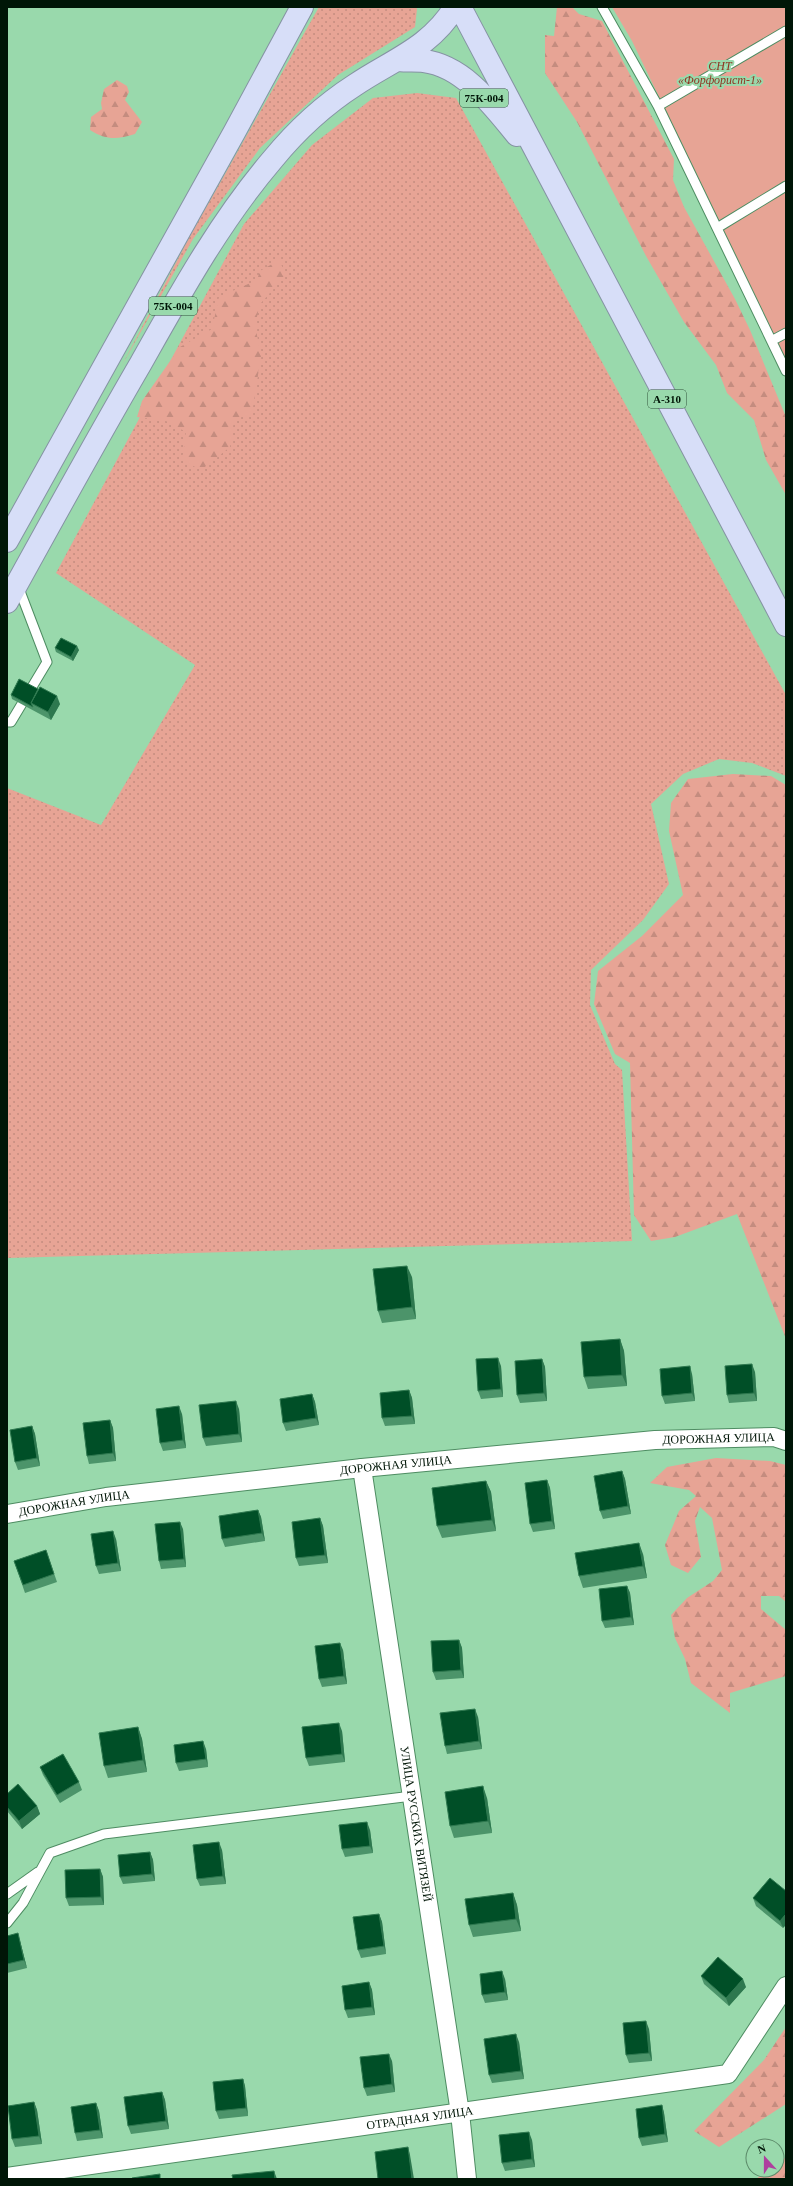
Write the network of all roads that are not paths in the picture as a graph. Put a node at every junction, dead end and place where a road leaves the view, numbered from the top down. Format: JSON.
{"nodes":[{"id":1,"x":302,"y":7,"type":"edge"},
{"id":2,"x":455,"y":7,"type":"edge"},
{"id":3,"x":460,"y":7,"type":"edge"},
{"id":4,"x":602,"y":7,"type":"edge"},
{"id":5,"x":786,"y":31,"type":"edge"},
{"id":6,"x":399,"y":60,"type":"junction"},
{"id":7,"x":658,"y":106,"type":"junction"},
{"id":8,"x":547,"y":173,"type":"junction"},
{"id":9,"x":786,"y":186,"type":"edge"},
{"id":10,"x":717,"y":228,"type":"junction"},
{"id":11,"x":786,"y":333,"type":"edge"},
{"id":12,"x":773,"y":340,"type":"junction"},
{"id":13,"x":786,"y":371,"type":"edge"},
{"id":14,"x":7,"y":540,"type":"edge"},
{"id":15,"x":12,"y":593,"type":"edge"},
{"id":16,"x":786,"y":624,"type":"edge"},
{"id":17,"x":7,"y":722,"type":"edge"},
{"id":18,"x":786,"y":1441,"type":"edge"},
{"id":19,"x":362,"y":1468,"type":"junction"},
{"id":20,"x":7,"y":1514,"type":"edge"},
{"id":21,"x":412,"y":1796,"type":"junction"},
{"id":22,"x":40,"y":1870,"type":"junction"},
{"id":23,"x":7,"y":1894,"type":"edge"},
{"id":24,"x":7,"y":1923,"type":"edge"},
{"id":25,"x":786,"y":1986,"type":"edge"},
{"id":26,"x":460,"y":2113,"type":"junction"},
{"id":27,"x":7,"y":2177,"type":"edge"},
{"id":28,"x":467,"y":2179,"type":"edge"}],
"edges":[{"from":1,"to":14,"type":"highway","number":"75К-004"},
{"from":2,"to":6,"type":"highway","number":"75К-004"},
{"from":3,"to":8,"type":"highway","number":"А-310"},
{"from":4,"to":7,"type":"lane"},
{"from":5,"to":7,"type":"lane"},
{"from":6,"to":8,"type":"highway","number":"75К-004"},
{"from":6,"to":15,"type":"highway","number":"75К-004"},
{"from":7,"to":10,"type":"lane"},
{"from":8,"to":16,"type":"highway","number":"А-310"},
{"from":9,"to":10,"type":"lane"},
{"from":10,"to":12,"type":"lane"},
{"from":11,"to":12,"type":"lane"},
{"from":12,"to":13,"type":"lane"},
{"from":15,"to":17,"type":"lane"},
{"from":18,"to":19,"type":"street","name":"ДОРОЖНАЯ УЛИЦА"},
{"from":19,"to":20,"type":"street","name":"ДОРОЖНАЯ УЛИЦА"},
{"from":19,"to":21,"type":"street","name":"УЛИЦА РУССКИХ ВИТЯЗЕЙ"},
{"from":21,"to":22,"type":"lane"},
{"from":21,"to":26,"type":"street","name":"УЛИЦА РУССКИХ ВИТЯЗЕЙ"},
{"from":22,"to":23,"type":"lane"},
{"from":22,"to":24,"type":"lane"},
{"from":25,"to":26,"type":"street","name":"ОТРАДНАЯ УЛИЦА"},
{"from":26,"to":27,"type":"street","name":"ОТРАДНАЯ УЛИЦА"},
{"from":26,"to":28,"type":"street","name":"УЛИЦА РУССКИХ ВИТЯЗЕЙ"}]}
